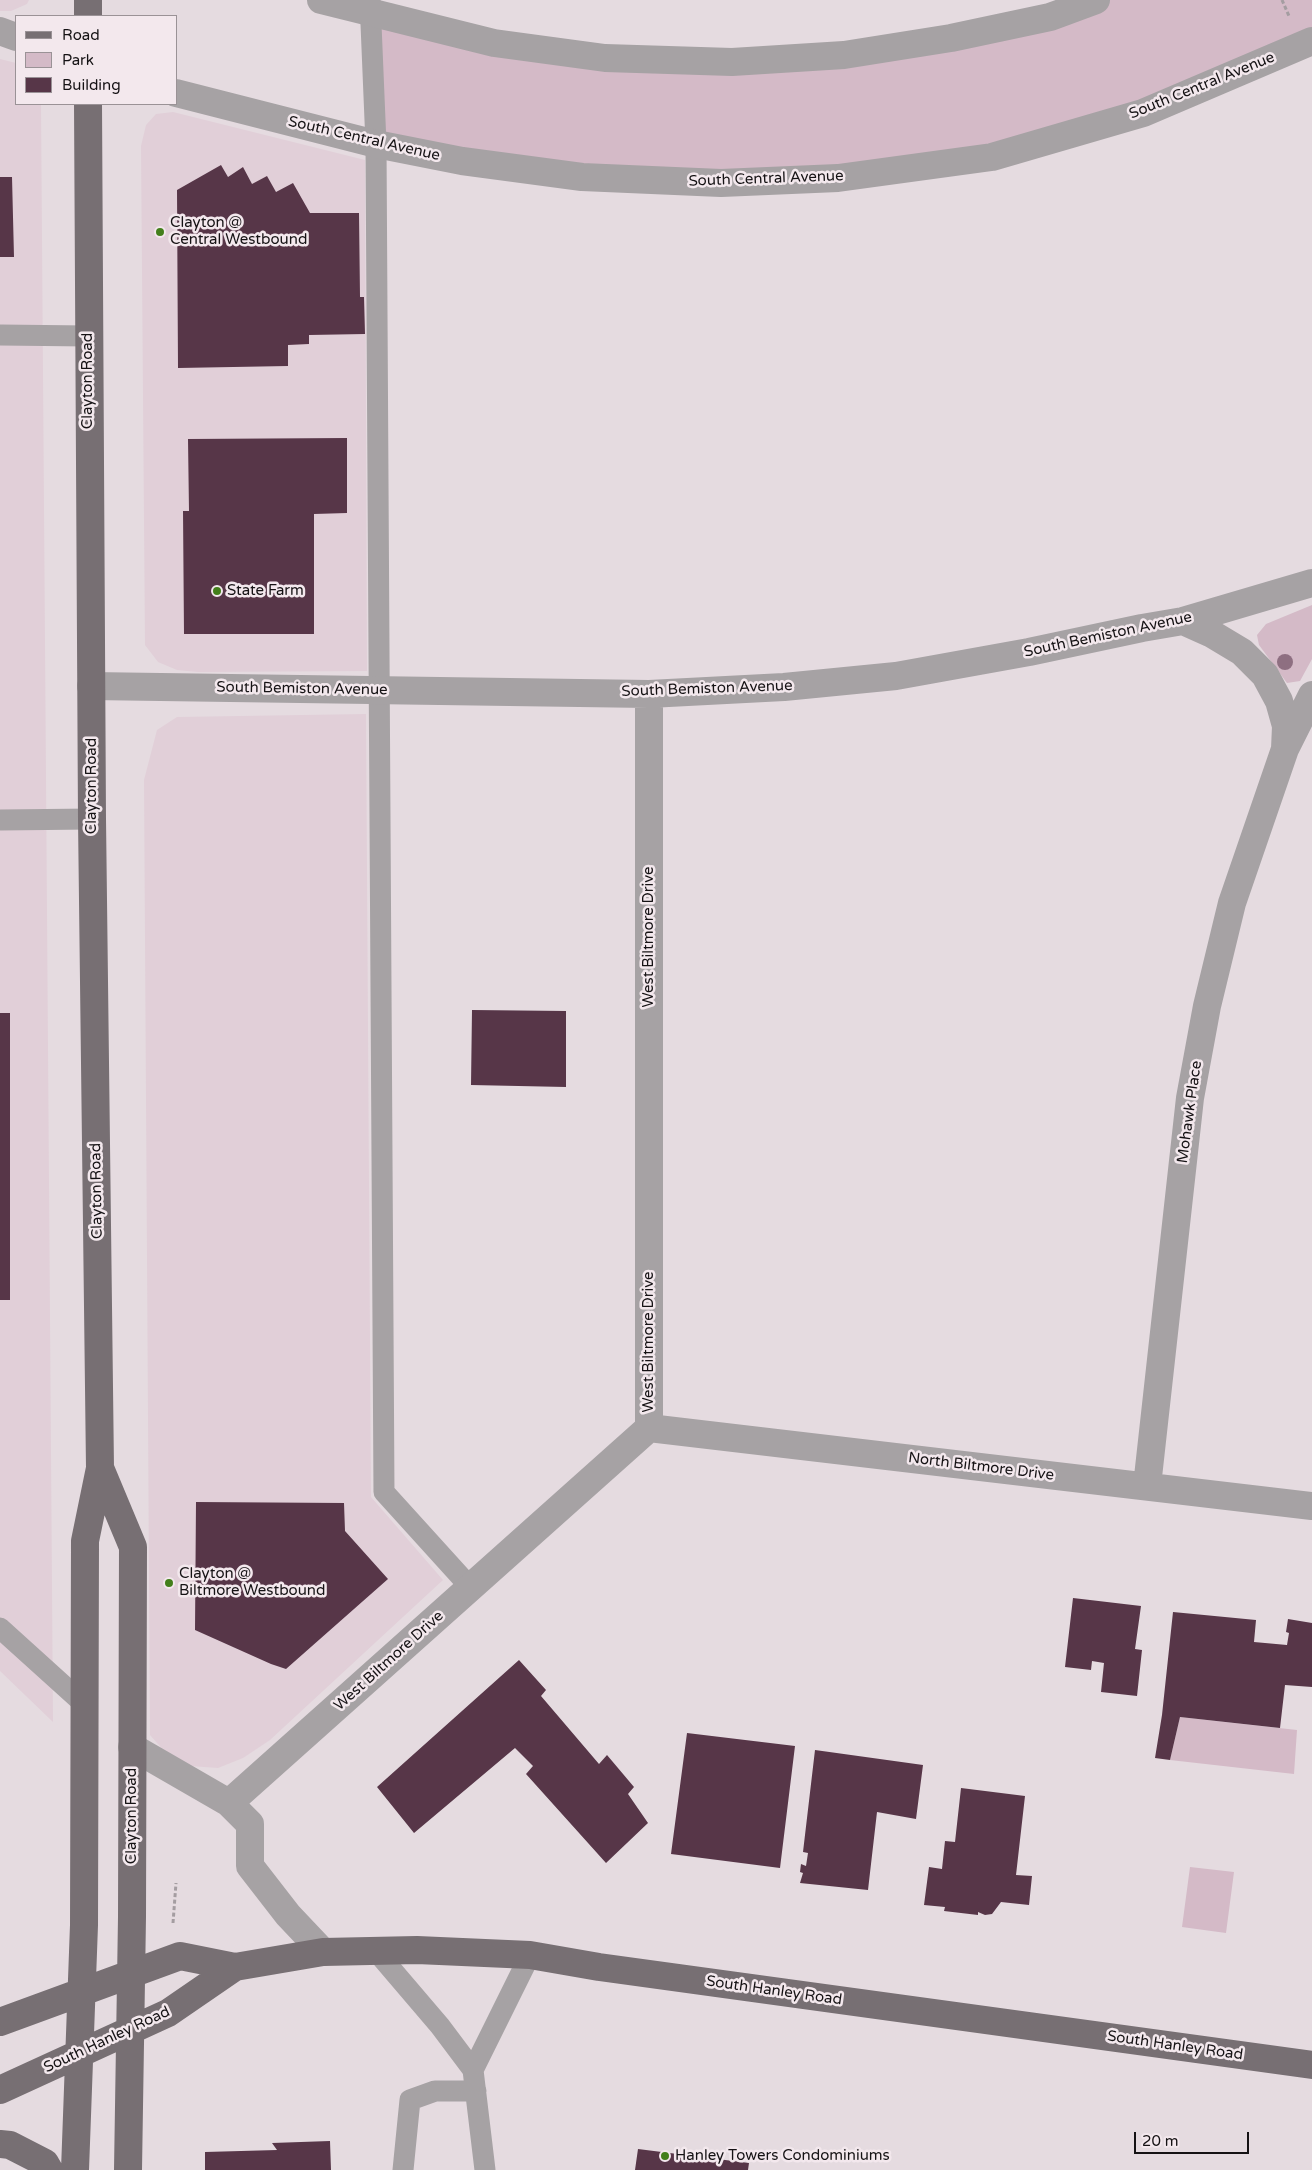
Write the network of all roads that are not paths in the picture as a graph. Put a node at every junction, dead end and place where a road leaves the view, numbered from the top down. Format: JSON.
{"nodes":[{"id":1,"x":88,"y":0,"type":"edge"},
{"id":2,"x":321,"y":0,"type":"edge"},
{"id":3,"x":1096,"y":0,"type":"edge"},
{"id":4,"x":370,"y":6,"type":"edge"},
{"id":5,"x":88,"y":15,"type":"edge"},
{"id":6,"x":0,"y":32,"type":"edge"},
{"id":7,"x":15,"y":37,"type":"edge"},
{"id":8,"x":1312,"y":41,"type":"edge"},
{"id":9,"x":178,"y":94,"type":"edge"},
{"id":10,"x":88,"y":105,"type":"edge"},
{"id":11,"x":376,"y":144,"type":"junction"},
{"id":12,"x":0,"y":334,"type":"edge"},
{"id":13,"x":88,"y":336,"type":"junction"},
{"id":14,"x":1312,"y":582,"type":"edge"},
{"id":15,"x":1183,"y":621,"type":"junction"},
{"id":16,"x":91,"y":686,"type":"junction"},
{"id":17,"x":378,"y":690,"type":"junction"},
{"id":18,"x":649,"y":694,"type":"junction"},
{"id":19,"x":1312,"y":695,"type":"edge"},
{"id":20,"x":1285,"y":749,"type":"junction"},
{"id":21,"x":92,"y":818,"type":"junction"},
{"id":22,"x":0,"y":820,"type":"edge"},
{"id":23,"x":649,"y":1428,"type":"junction"},
{"id":24,"x":100,"y":1468,"type":"junction"},
{"id":25,"x":1146,"y":1486,"type":"junction"},
{"id":26,"x":1312,"y":1506,"type":"edge"},
{"id":27,"x":471,"y":1588,"type":"junction"},
{"id":28,"x":0,"y":1628,"type":"edge"},
{"id":29,"x":84,"y":1704,"type":"junction"},
{"id":30,"x":132,"y":1747,"type":"junction"},
{"id":31,"x":229,"y":1803,"type":"junction"},
{"id":32,"x":376,"y":1951,"type":"junction"},
{"id":33,"x":323,"y":1952,"type":"junction"},
{"id":34,"x":530,"y":1955,"type":"junction"},
{"id":35,"x":235,"y":1967,"type":"junction"},
{"id":36,"x":131,"y":1974,"type":"junction"},
{"id":37,"x":82,"y":1992,"type":"junction"},
{"id":38,"x":0,"y":2022,"type":"edge"},
{"id":39,"x":130,"y":2031,"type":"junction"},
{"id":40,"x":79,"y":2054,"type":"junction"},
{"id":41,"x":1312,"y":2065,"type":"edge"},
{"id":42,"x":473,"y":2070,"type":"junction"},
{"id":43,"x":0,"y":2090,"type":"edge"},
{"id":44,"x":476,"y":2091,"type":"junction"},
{"id":45,"x":0,"y":2144,"type":"edge"},
{"id":46,"x":49,"y":2170,"type":"edge"},
{"id":47,"x":75,"y":2170,"type":"edge"},
{"id":48,"x":128,"y":2170,"type":"edge"},
{"id":49,"x":403,"y":2170,"type":"edge"},
{"id":50,"x":485,"y":2170,"type":"edge"}],
"edges":[{"from":1,"to":5,"type":"main road"},
{"from":2,"to":4,"type":"street"},
{"from":3,"to":4,"type":"street"},
{"from":4,"to":11,"type":"lane"},
{"from":6,"to":7,"type":"street"},
{"from":8,"to":11,"type":"street","name":"South Central Avenue"},
{"from":9,"to":11,"type":"street","name":"South Central Avenue"},
{"from":10,"to":13,"type":"main road","name":"Clayton Road"},
{"from":11,"to":17,"type":"lane"},
{"from":12,"to":13,"type":"lane"},
{"from":13,"to":16,"type":"main road","name":"Clayton Road"},
{"from":14,"to":15,"type":"street","name":"South Bemiston Avenue"},
{"from":15,"to":18,"type":"street","name":"South Bemiston Avenue"},
{"from":15,"to":20,"type":"street","name":"Mohawk Place"},
{"from":16,"to":17,"type":"street","name":"South Bemiston Avenue"},
{"from":16,"to":21,"type":"main road","name":"Clayton Road"},
{"from":17,"to":18,"type":"street","name":"South Bemiston Avenue"},
{"from":17,"to":27,"type":"lane"},
{"from":18,"to":23,"type":"street","name":"West Biltmore Drive"},
{"from":19,"to":20,"type":"street","name":"Mohawk Place"},
{"from":20,"to":25,"type":"street","name":"Mohawk Place"},
{"from":21,"to":22,"type":"lane"},
{"from":21,"to":24,"type":"main road","name":"Clayton Road"},
{"from":23,"to":25,"type":"street","name":"North Biltmore Drive"},
{"from":23,"to":27,"type":"street","name":"West Biltmore Drive"},
{"from":24,"to":29,"type":"main road","name":"Clayton Road"},
{"from":24,"to":30,"type":"main road","name":"Clayton Road"},
{"from":25,"to":26,"type":"street","name":"North Biltmore Drive"},
{"from":27,"to":31,"type":"street","name":"West Biltmore Drive"},
{"from":28,"to":29,"type":"lane"},
{"from":29,"to":37,"type":"main road","name":"Clayton Road"},
{"from":30,"to":31,"type":"street"},
{"from":30,"to":36,"type":"main road","name":"Clayton Road"},
{"from":31,"to":33,"type":"street"},
{"from":32,"to":33,"type":"main road","name":"South Hanley Road"},
{"from":32,"to":34,"type":"main road","name":"South Hanley Road"},
{"from":32,"to":42,"type":"lane"},
{"from":33,"to":35,"type":"main road","name":"South Hanley Road"},
{"from":34,"to":41,"type":"main road","name":"South Hanley Road"},
{"from":34,"to":42,"type":"lane"},
{"from":35,"to":36,"type":"main road","name":"South Hanley Road"},
{"from":35,"to":39,"type":"main road","name":"South Hanley Road"},
{"from":36,"to":37,"type":"main road","name":"South Hanley Road"},
{"from":36,"to":39,"type":"main road","name":"Clayton Road"},
{"from":37,"to":38,"type":"main road","name":"South Hanley Road"},
{"from":37,"to":40,"type":"main road","name":"Clayton Road"},
{"from":39,"to":40,"type":"main road","name":"South Hanley Road"},
{"from":39,"to":48,"type":"main road","name":"Clayton Road"},
{"from":40,"to":43,"type":"main road","name":"South Hanley Road"},
{"from":40,"to":47,"type":"main road","name":"Clayton Road"},
{"from":42,"to":44,"type":"lane"},
{"from":44,"to":49,"type":"lane"},
{"from":44,"to":50,"type":"lane"},
{"from":45,"to":46,"type":"main road"}]}
